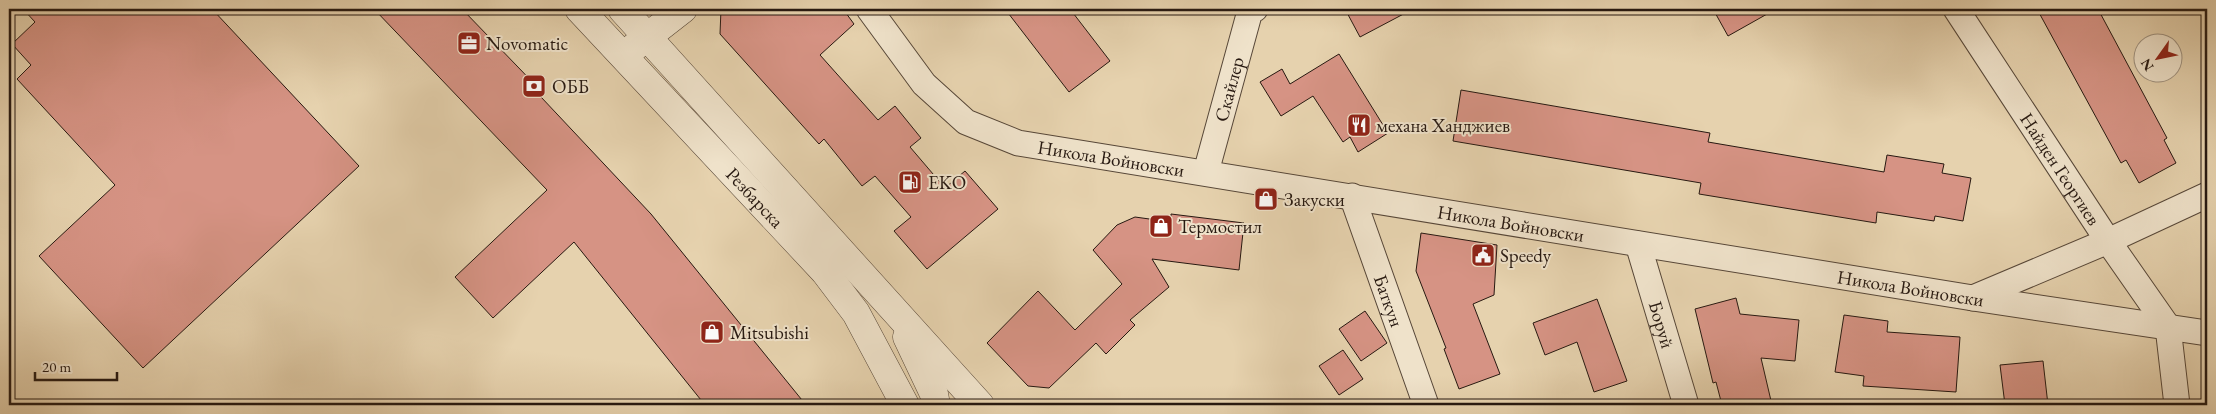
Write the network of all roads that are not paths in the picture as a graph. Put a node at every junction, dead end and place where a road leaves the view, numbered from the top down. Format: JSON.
{"nodes":[{"id":1,"x":579,"y":9,"type":"edge"},
{"id":2,"x":622,"y":9,"type":"edge"},
{"id":3,"x":683,"y":9,"type":"edge"},
{"id":4,"x":869,"y":9,"type":"edge"},
{"id":5,"x":1255,"y":9,"type":"edge"},
{"id":6,"x":1956,"y":9,"type":"edge"},
{"id":7,"x":647,"y":37,"type":"junction"},
{"id":8,"x":622,"y":56,"type":"junction"},
{"id":9,"x":1206,"y":172,"type":"junction"},
{"id":10,"x":2207,"y":195,"type":"edge"},
{"id":11,"x":1352,"y":196,"type":"junction"},
{"id":12,"x":2108,"y":241,"type":"junction"},
{"id":13,"x":1638,"y":244,"type":"junction"},
{"id":14,"x":1973,"y":298,"type":"junction"},
{"id":15,"x":895,"y":311,"type":"junction"},
{"id":16,"x":2168,"y":328,"type":"junction"},
{"id":17,"x":2207,"y":333,"type":"edge"},
{"id":18,"x":905,"y":405,"type":"edge"},
{"id":19,"x":936,"y":405,"type":"edge"},
{"id":20,"x":980,"y":405,"type":"edge"},
{"id":21,"x":1426,"y":405,"type":"edge"},
{"id":22,"x":1686,"y":405,"type":"edge"},
{"id":23,"x":2177,"y":405,"type":"edge"}],
"edges":[{"from":1,"to":8,"type":"street","name":"Резбарска"},
{"from":2,"to":7,"type":"street","name":"Резбарска"},
{"from":3,"to":7,"type":"street"},
{"from":4,"to":9,"type":"street","name":"Никола Войновски"},
{"from":5,"to":9,"type":"street","name":"Скайлер"},
{"from":6,"to":12,"type":"street","name":"Найден Георгиев"},
{"from":7,"to":8,"type":"street"},
{"from":7,"to":15,"type":"street","name":"Резбарска"},
{"from":8,"to":18,"type":"street","name":"Резбарска"},
{"from":9,"to":11,"type":"street","name":"Никола Войновски"},
{"from":10,"to":12,"type":"street"},
{"from":11,"to":13,"type":"street","name":"Никола Войновски"},
{"from":11,"to":21,"type":"street","name":"Баткун"},
{"from":12,"to":14,"type":"street"},
{"from":12,"to":16,"type":"street","name":"Найден Георгиев"},
{"from":13,"to":14,"type":"street","name":"Никола Войновски"},
{"from":13,"to":22,"type":"street","name":"Боруй"},
{"from":14,"to":16,"type":"street","name":"Никола Войновски"},
{"from":15,"to":19,"type":"street","name":"Резбарска"},
{"from":15,"to":20,"type":"street","name":"Резбарска"},
{"from":16,"to":17,"type":"street","name":"Никола Войновски"},
{"from":16,"to":23,"type":"street"}]}
